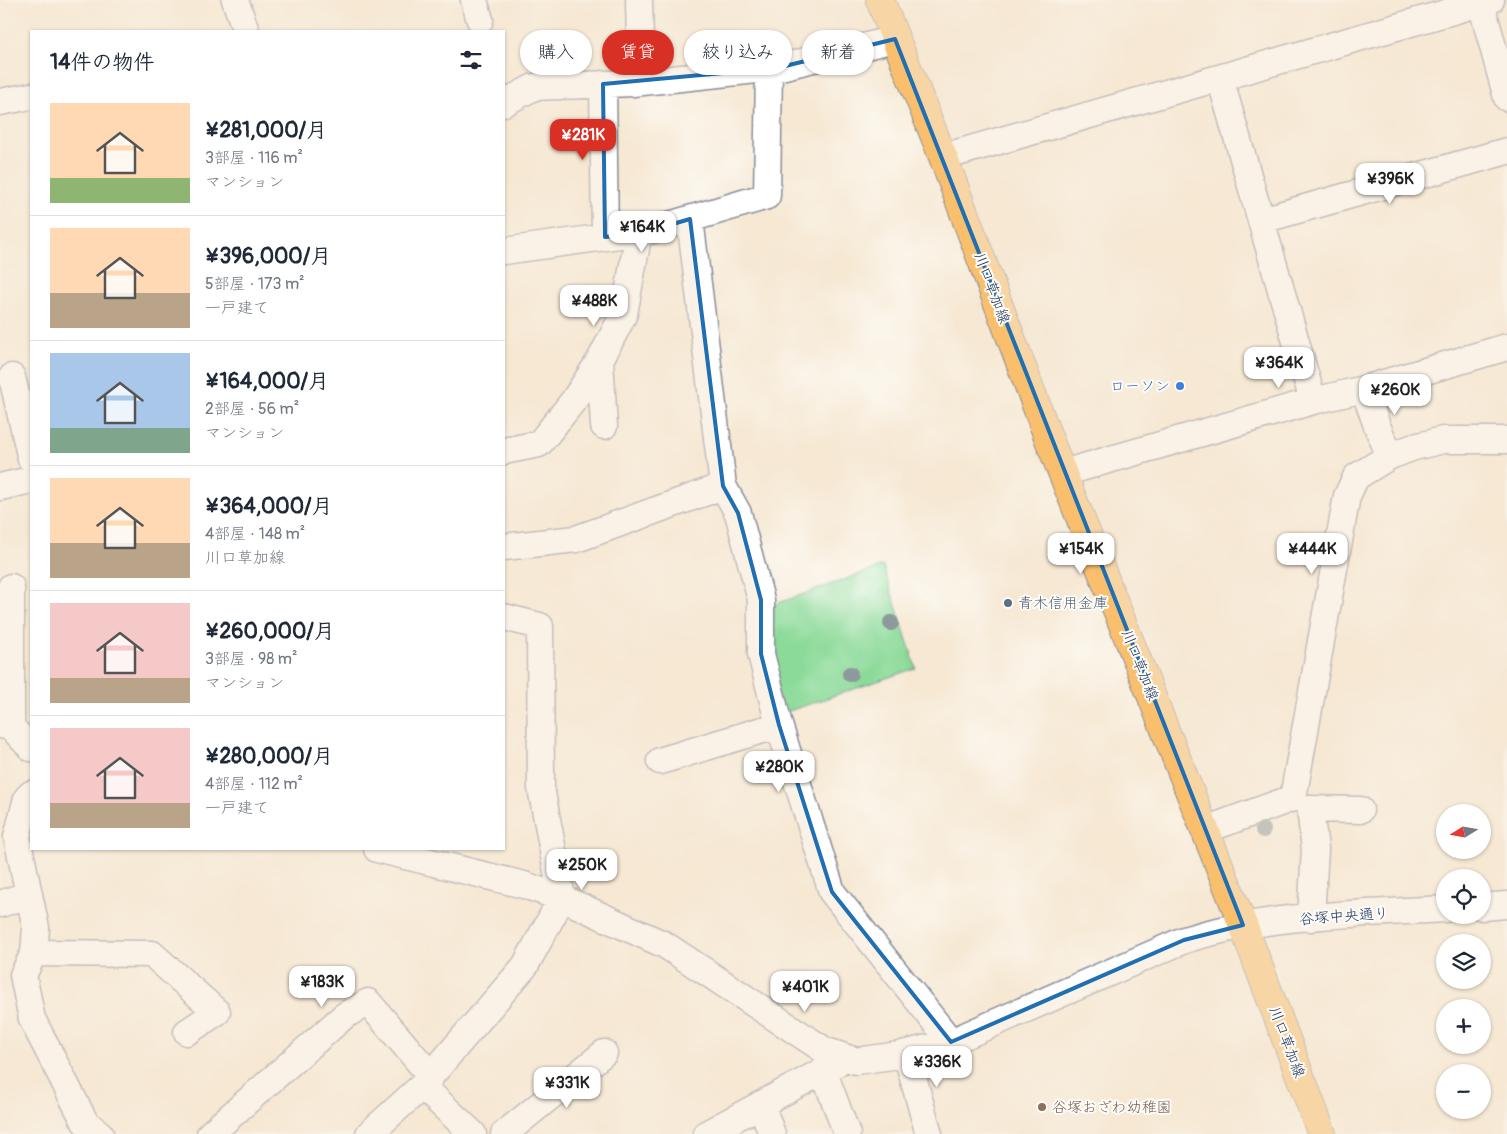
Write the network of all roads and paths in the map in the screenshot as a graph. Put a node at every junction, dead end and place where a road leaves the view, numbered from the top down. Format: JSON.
{"nodes":[{"id":1,"x":235,"y":0,"type":"edge"},
{"id":2,"x":639,"y":0,"type":"edge"},
{"id":3,"x":880,"y":0,"type":"edge"},
{"id":4,"x":1486,"y":1,"type":"edge"},
{"id":5,"x":246,"y":30,"type":"edge"},
{"id":6,"x":895,"y":39,"type":"junction"},
{"id":7,"x":792,"y":63,"type":"edge"},
{"id":8,"x":706,"y":75,"type":"edge"},
{"id":9,"x":769,"y":75,"type":"edge"},
{"id":10,"x":1220,"y":78,"type":"junction"},
{"id":11,"x":642,"y":82,"type":"junction"},
{"id":12,"x":602,"y":84,"type":"junction"},
{"id":13,"x":30,"y":96,"type":"edge"},
{"id":14,"x":1507,"y":98,"type":"edge"},
{"id":15,"x":0,"y":102,"type":"edge"},
{"id":16,"x":505,"y":102,"type":"edge"},
{"id":17,"x":1507,"y":151,"type":"edge"},
{"id":18,"x":943,"y":157,"type":"junction"},
{"id":19,"x":690,"y":219,"type":"junction"},
{"id":20,"x":1262,"y":220,"type":"junction"},
{"id":21,"x":640,"y":232,"type":"junction"},
{"id":22,"x":605,"y":237,"type":"junction"},
{"id":23,"x":505,"y":251,"type":"edge"},
{"id":24,"x":1507,"y":347,"type":"edge"},
{"id":25,"x":600,"y":360,"type":"junction"},
{"id":26,"x":14,"y":377,"type":"edge"},
{"id":27,"x":1364,"y":389,"type":"junction"},
{"id":28,"x":1313,"y":401,"type":"junction"},
{"id":29,"x":604,"y":426,"type":"dead end"},
{"id":30,"x":1507,"y":440,"type":"edge"},
{"id":31,"x":505,"y":451,"type":"edge"},
{"id":32,"x":30,"y":454,"type":"edge"},
{"id":33,"x":1390,"y":456,"type":"junction"},
{"id":34,"x":1063,"y":473,"type":"junction"},
{"id":35,"x":30,"y":480,"type":"edge"},
{"id":36,"x":723,"y":486,"type":"junction"},
{"id":37,"x":0,"y":487,"type":"edge"},
{"id":38,"x":505,"y":547,"type":"edge"},
{"id":39,"x":11,"y":587,"type":"dead end"},
{"id":40,"x":505,"y":617,"type":"edge"},
{"id":41,"x":779,"y":725,"type":"junction"},
{"id":42,"x":6,"y":726,"type":"edge"},
{"id":43,"x":30,"y":747,"type":"edge"},
{"id":44,"x":660,"y":761,"type":"dead end"},
{"id":45,"x":30,"y":795,"type":"edge"},
{"id":46,"x":1360,"y":810,"type":"dead end"},
{"id":47,"x":1205,"y":830,"type":"junction"},
{"id":48,"x":381,"y":850,"type":"edge"},
{"id":49,"x":28,"y":895,"type":"junction"},
{"id":50,"x":562,"y":898,"type":"junction"},
{"id":51,"x":0,"y":904,"type":"edge"},
{"id":52,"x":1507,"y":905,"type":"edge"},
{"id":53,"x":1491,"y":906,"type":"edge"},
{"id":54,"x":1436,"y":910,"type":"edge"},
{"id":55,"x":1311,"y":918,"type":"junction"},
{"id":56,"x":1243,"y":926,"type":"junction"},
{"id":57,"x":34,"y":953,"type":"junction"},
{"id":58,"x":187,"y":1032,"type":"dead end"},
{"id":59,"x":951,"y":1042,"type":"junction"},
{"id":60,"x":604,"y":1053,"type":"dead end"},
{"id":61,"x":906,"y":1053,"type":"junction"},
{"id":62,"x":832,"y":1063,"type":"junction"},
{"id":63,"x":426,"y":1081,"type":"junction"},
{"id":64,"x":761,"y":1104,"type":"junction"},
{"id":65,"x":100,"y":1134,"type":"edge"},
{"id":66,"x":210,"y":1134,"type":"edge"},
{"id":67,"x":369,"y":1134,"type":"edge"},
{"id":68,"x":473,"y":1134,"type":"edge"},
{"id":69,"x":504,"y":1134,"type":"edge"},
{"id":70,"x":706,"y":1134,"type":"edge"},
{"id":71,"x":772,"y":1134,"type":"edge"},
{"id":72,"x":847,"y":1134,"type":"edge"},
{"id":73,"x":929,"y":1134,"type":"edge"},
{"id":74,"x":1322,"y":1134,"type":"edge"}],
"edges":[{"from":1,"to":5,"type":"street"},
{"from":2,"to":11,"type":"street"},
{"from":3,"to":6,"type":"main road","name":"川口草加線"},
{"from":4,"to":10,"type":"street"},
{"from":4,"to":14,"type":"street"},
{"from":6,"to":7,"type":"street"},
{"from":6,"to":18,"type":"main road","name":"川口草加線"},
{"from":8,"to":11,"type":"street"},
{"from":9,"to":19,"type":"street"},
{"from":10,"to":18,"type":"street"},
{"from":10,"to":20,"type":"street"},
{"from":11,"to":12,"type":"street"},
{"from":12,"to":16,"type":"street"},
{"from":12,"to":22,"type":"street"},
{"from":13,"to":15,"type":"street"},
{"from":17,"to":20,"type":"street"},
{"from":18,"to":34,"type":"main road","name":"川口草加線"},
{"from":19,"to":21,"type":"street"},
{"from":19,"to":36,"type":"street"},
{"from":20,"to":28,"type":"street"},
{"from":21,"to":22,"type":"street"},
{"from":21,"to":25,"type":"street"},
{"from":22,"to":23,"type":"street"},
{"from":24,"to":27,"type":"street"},
{"from":25,"to":29,"type":"street"},
{"from":25,"to":31,"type":"street"},
{"from":26,"to":32,"type":"street"},
{"from":27,"to":28,"type":"street"},
{"from":27,"to":33,"type":"street"},
{"from":28,"to":34,"type":"street"},
{"from":30,"to":33,"type":"street"},
{"from":33,"to":47,"type":"street"},
{"from":34,"to":47,"type":"main road","name":"川口草加線"},
{"from":35,"to":37,"type":"street"},
{"from":36,"to":38,"type":"street"},
{"from":36,"to":41,"type":"street"},
{"from":39,"to":42,"type":"street"},
{"from":40,"to":50,"type":"street"},
{"from":41,"to":44,"type":"street"},
{"from":41,"to":59,"type":"street"},
{"from":42,"to":43,"type":"street"},
{"from":45,"to":49,"type":"street"},
{"from":46,"to":55,"type":"street"},
{"from":47,"to":56,"type":"main road","name":"川口草加線"},
{"from":48,"to":50,"type":"street","name":"谷塚中央通り"},
{"from":49,"to":51,"type":"street"},
{"from":49,"to":57,"type":"street"},
{"from":50,"to":62,"type":"street","name":"谷塚中央通り"},
{"from":50,"to":63,"type":"street"},
{"from":52,"to":53,"type":"street"},
{"from":54,"to":55,"type":"street","name":"谷塚中央通り"},
{"from":55,"to":56,"type":"street","name":"谷塚中央通り"},
{"from":56,"to":59,"type":"street","name":"谷塚中央通り"},
{"from":56,"to":74,"type":"main road","name":"川口草加線"},
{"from":57,"to":58,"type":"street"},
{"from":57,"to":65,"type":"street"},
{"from":59,"to":61,"type":"street","name":"谷塚中央通り"},
{"from":60,"to":69,"type":"street"},
{"from":61,"to":62,"type":"street","name":"谷塚中央通り"},
{"from":61,"to":73,"type":"street"},
{"from":62,"to":64,"type":"street"},
{"from":62,"to":72,"type":"street"},
{"from":63,"to":66,"type":"street"},
{"from":63,"to":67,"type":"street"},
{"from":63,"to":68,"type":"street"},
{"from":64,"to":70,"type":"street"},
{"from":64,"to":71,"type":"street"}]}
